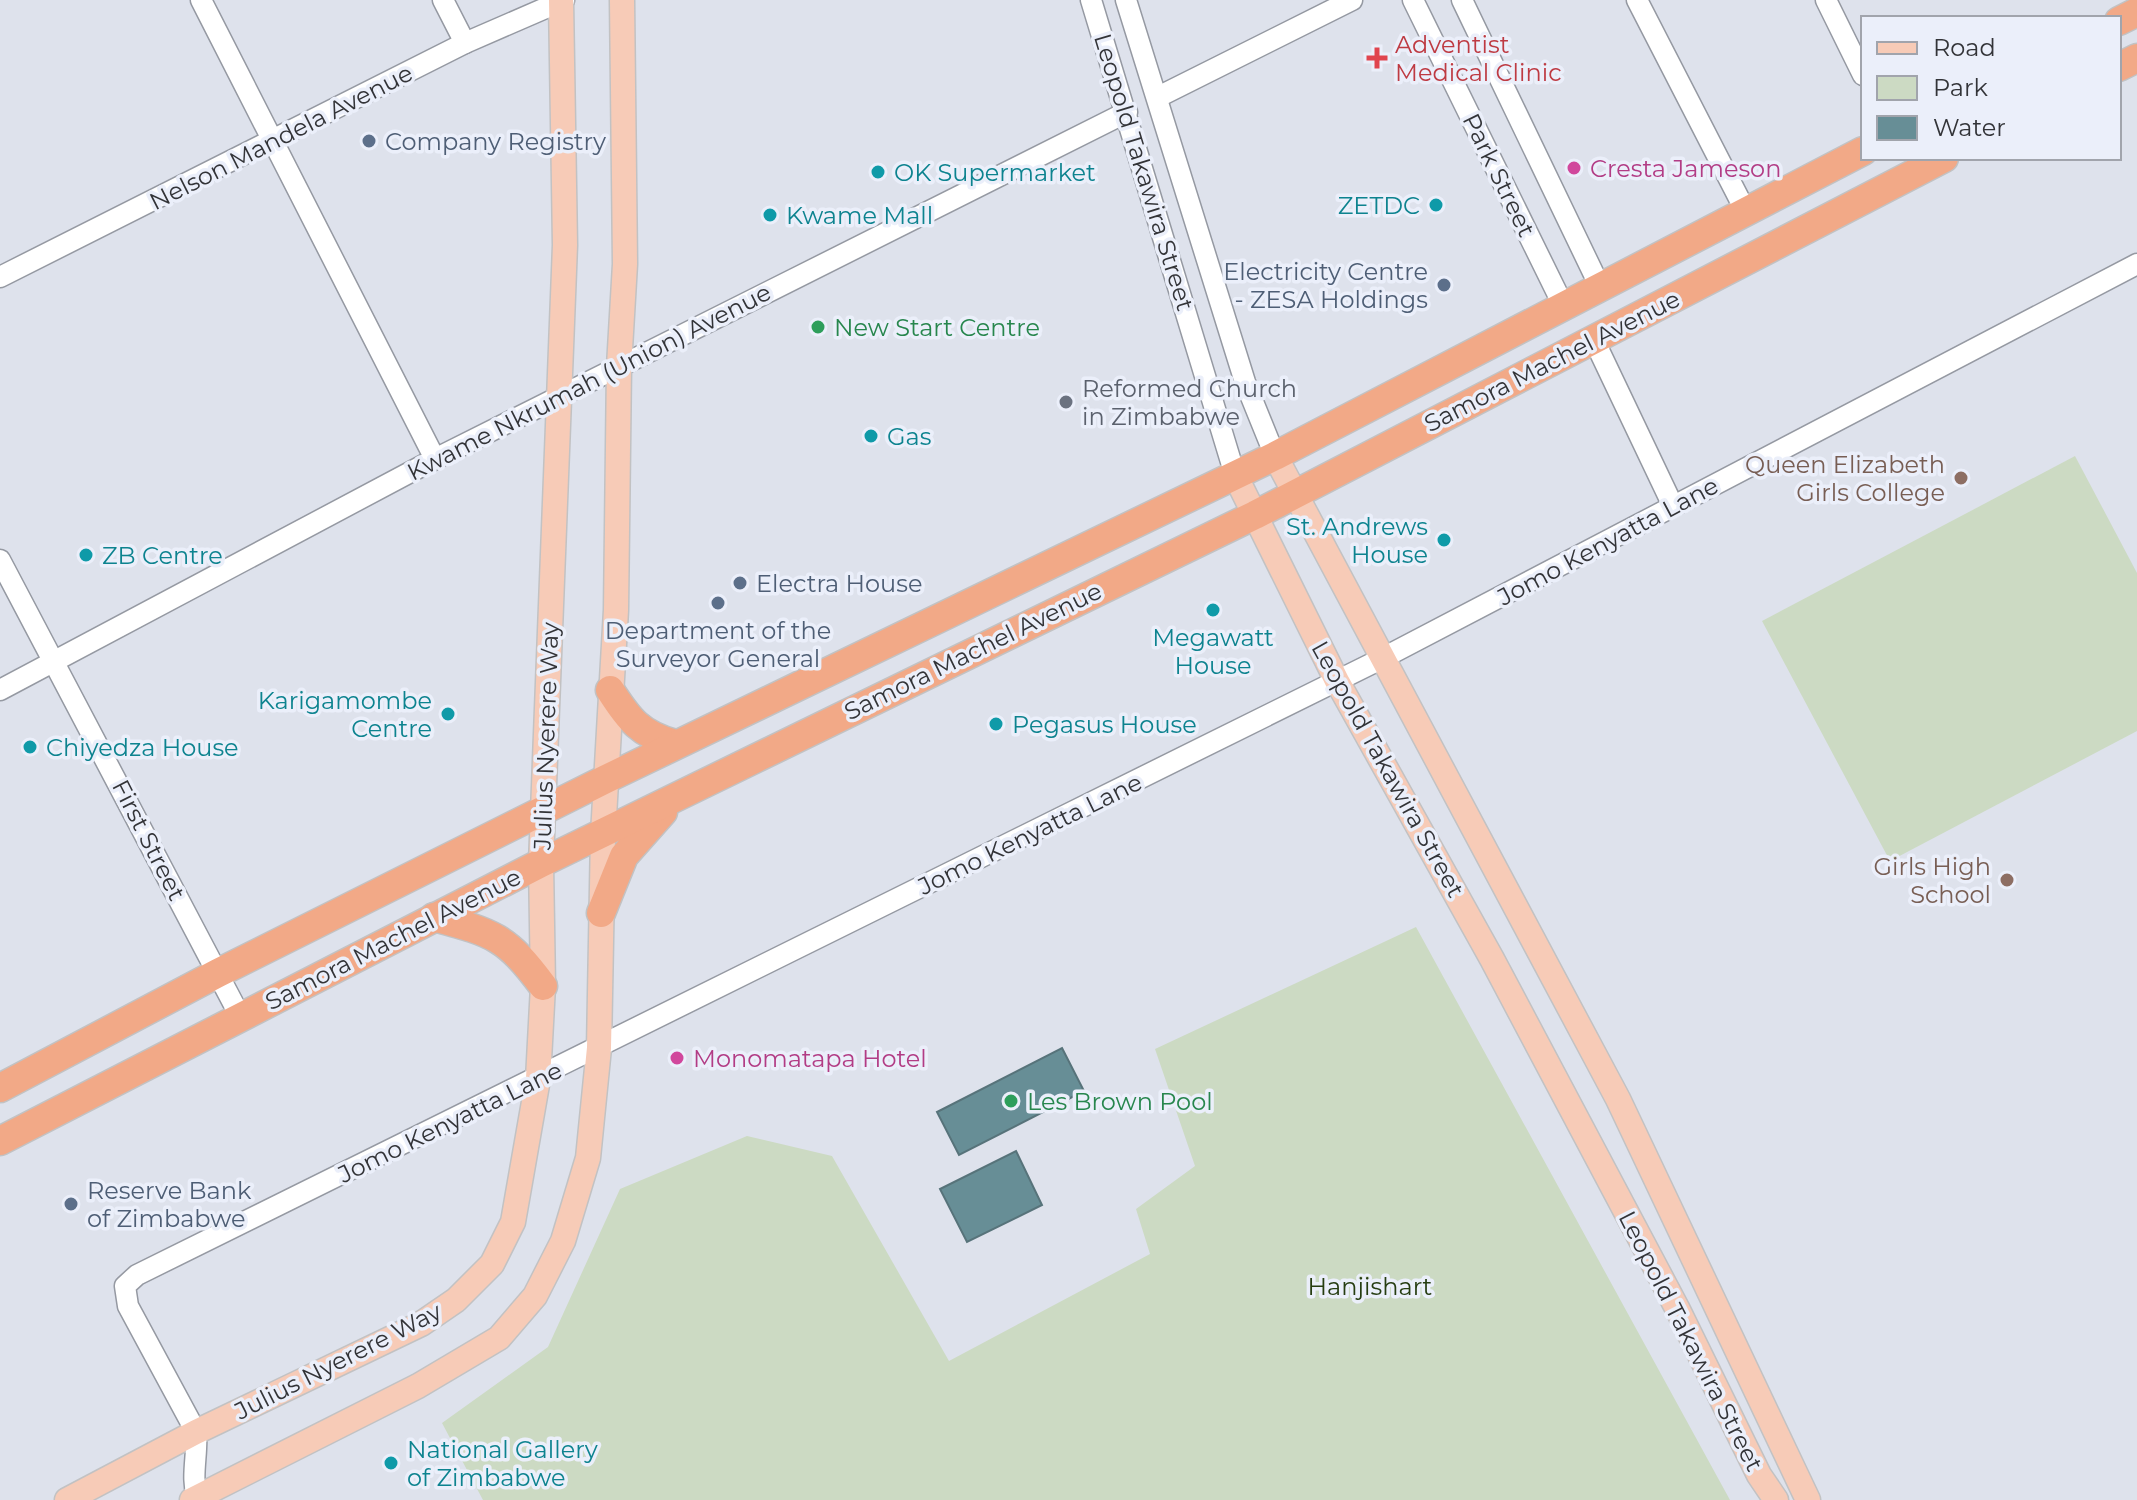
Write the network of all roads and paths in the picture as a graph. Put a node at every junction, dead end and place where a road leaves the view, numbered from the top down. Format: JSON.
{"nodes":[{"id":1,"x":201,"y":0,"type":"edge"},
{"id":2,"x":443,"y":0,"type":"edge"},
{"id":3,"x":622,"y":0,"type":"edge"},
{"id":4,"x":1091,"y":0,"type":"edge"},
{"id":5,"x":1126,"y":0,"type":"edge"},
{"id":6,"x":1352,"y":0,"type":"edge"},
{"id":7,"x":1413,"y":0,"type":"edge"},
{"id":8,"x":1462,"y":0,"type":"edge"},
{"id":9,"x":1637,"y":0,"type":"edge"},
{"id":10,"x":1826,"y":0,"type":"edge"},
{"id":11,"x":562,"y":1,"type":"edge"},
{"id":12,"x":465,"y":43,"type":"junction"},
{"id":13,"x":1861,"y":71,"type":"edge"},
{"id":14,"x":1158,"y":97,"type":"junction"},
{"id":15,"x":1127,"y":112,"type":"junction"},
{"id":16,"x":273,"y":142,"type":"junction"},
{"id":17,"x":1861,"y":152,"type":"edge"},
{"id":18,"x":1936,"y":160,"type":"edge"},
{"id":19,"x":1910,"y":166,"type":"edge"},
{"id":20,"x":1746,"y":212,"type":"junction"},
{"id":21,"x":2137,"y":264,"type":"edge"},
{"id":22,"x":0,"y":277,"type":"edge"},
{"id":23,"x":1601,"y":289,"type":"junction"},
{"id":24,"x":1564,"y":307,"type":"junction"},
{"id":25,"x":1594,"y":340,"type":"junction"},
{"id":26,"x":619,"y":366,"type":"junction"},
{"id":27,"x":558,"y":398,"type":"junction"},
{"id":28,"x":1275,"y":456,"type":"junction"},
{"id":29,"x":435,"y":459,"type":"junction"},
{"id":30,"x":1235,"y":475,"type":"junction"},
{"id":31,"x":1294,"y":495,"type":"junction"},
{"id":32,"x":1673,"y":506,"type":"junction"},
{"id":33,"x":1255,"y":515,"type":"junction"},
{"id":34,"x":0,"y":560,"type":"edge"},
{"id":35,"x":1381,"y":659,"type":"junction"},
{"id":36,"x":56,"y":663,"type":"junction"},
{"id":37,"x":1337,"y":681,"type":"junction"},
{"id":38,"x":0,"y":690,"type":"edge"},
{"id":39,"x":610,"y":690,"type":"junction"},
{"id":40,"x":675,"y":744,"type":"junction"},
{"id":41,"x":606,"y":779,"type":"junction"},
{"id":42,"x":685,"y":793,"type":"junction"},
{"id":43,"x":543,"y":810,"type":"junction"},
{"id":44,"x":603,"y":834,"type":"junction"},
{"id":45,"x":541,"y":863,"type":"junction"},
{"id":46,"x":601,"y":913,"type":"junction"},
{"id":47,"x":434,"y":917,"type":"junction"},
{"id":48,"x":218,"y":973,"type":"junction"},
{"id":49,"x":543,"y":986,"type":"junction"},
{"id":50,"x":241,"y":1018,"type":"junction"},
{"id":51,"x":599,"y":1048,"type":"junction"},
{"id":52,"x":538,"y":1079,"type":"junction"},
{"id":53,"x":0,"y":1088,"type":"edge"},
{"id":54,"x":0,"y":1141,"type":"edge"},
{"id":55,"x":196,"y":1432,"type":"junction"},
{"id":56,"x":195,"y":1499,"type":"edge"},
{"id":57,"x":67,"y":1500,"type":"edge"},
{"id":58,"x":1776,"y":1500,"type":"edge"},
{"id":59,"x":1808,"y":1500,"type":"edge"}],
"edges":[{"from":1,"to":16,"type":"street"},
{"from":2,"to":12,"type":"street"},
{"from":3,"to":26,"type":"main road"},
{"from":4,"to":15,"type":"street","name":"Leopold Takawira Street"},
{"from":5,"to":14,"type":"street","name":"Leopold Takawira Street"},
{"from":6,"to":14,"type":"street"},
{"from":7,"to":24,"type":"street","name":"Park Street"},
{"from":8,"to":23,"type":"street","name":"Park Street"},
{"from":9,"to":20,"type":"street"},
{"from":10,"to":13,"type":"street"},
{"from":11,"to":12,"type":"street","name":"Nelson Mandela Avenue"},
{"from":11,"to":27,"type":"main road","name":"Julius Nyerere Way"},
{"from":12,"to":16,"type":"street","name":"Nelson Mandela Avenue"},
{"from":14,"to":28,"type":"street","name":"Leopold Takawira Street"},
{"from":15,"to":26,"type":"street","name":"Kwame Nkrumah (Union) Avenue"},
{"from":15,"to":30,"type":"street","name":"Leopold Takawira Street"},
{"from":16,"to":22,"type":"street","name":"Nelson Mandela Avenue"},
{"from":16,"to":29,"type":"street"},
{"from":17,"to":20,"type":"highway","name":"Samora Machel Avenue"},
{"from":18,"to":19,"type":"highway","name":"Samora Machel Avenue"},
{"from":19,"to":25,"type":"highway","name":"Samora Machel Avenue"},
{"from":20,"to":23,"type":"highway","name":"Samora Machel Avenue"},
{"from":21,"to":32,"type":"street","name":"Jomo Kenyatta Lane"},
{"from":23,"to":24,"type":"highway","name":"Samora Machel Avenue"},
{"from":24,"to":28,"type":"highway","name":"Samora Machel Avenue"},
{"from":25,"to":31,"type":"highway","name":"Samora Machel Avenue"},
{"from":25,"to":32,"type":"street"},
{"from":26,"to":27,"type":"street","name":"Kwame Nkrumah (Union) Avenue"},
{"from":26,"to":39,"type":"main road"},
{"from":27,"to":29,"type":"street","name":"Kwame Nkrumah (Union) Avenue"},
{"from":27,"to":43,"type":"main road","name":"Julius Nyerere Way"},
{"from":28,"to":30,"type":"highway","name":"Samora Machel Avenue"},
{"from":28,"to":31,"type":"main road","name":"Leopold Takawira Street"},
{"from":29,"to":36,"type":"street","name":"Kwame Nkrumah (Union) Avenue"},
{"from":30,"to":33,"type":"main road","name":"Leopold Takawira Street"},
{"from":30,"to":40,"type":"highway","name":"Samora Machel Avenue"},
{"from":31,"to":33,"type":"highway","name":"Samora Machel Avenue"},
{"from":31,"to":35,"type":"main road","name":"Leopold Takawira Street"},
{"from":32,"to":35,"type":"street","name":"Jomo Kenyatta Lane"},
{"from":33,"to":37,"type":"main road","name":"Leopold Takawira Street"},
{"from":33,"to":42,"type":"highway","name":"Samora Machel Avenue"},
{"from":34,"to":36,"type":"street","name":"First Street"},
{"from":35,"to":37,"type":"street","name":"Jomo Kenyatta Lane"},
{"from":35,"to":59,"type":"main road","name":"Leopold Takawira Street"},
{"from":36,"to":38,"type":"street","name":"Kwame Nkrumah (Union) Avenue"},
{"from":36,"to":48,"type":"street","name":"First Street"},
{"from":37,"to":51,"type":"street","name":"Jomo Kenyatta Lane"},
{"from":37,"to":58,"type":"main road","name":"Leopold Takawira Street"},
{"from":39,"to":40,"type":"highway"},
{"from":39,"to":41,"type":"main road"},
{"from":40,"to":41,"type":"highway","name":"Samora Machel Avenue"},
{"from":41,"to":43,"type":"highway","name":"Samora Machel Avenue"},
{"from":41,"to":44,"type":"main road"},
{"from":42,"to":44,"type":"highway","name":"Samora Machel Avenue"},
{"from":42,"to":46,"type":"highway"},
{"from":43,"to":45,"type":"main road","name":"Julius Nyerere Way"},
{"from":43,"to":48,"type":"highway","name":"Samora Machel Avenue"},
{"from":44,"to":45,"type":"highway","name":"Samora Machel Avenue"},
{"from":44,"to":46,"type":"main road"},
{"from":45,"to":47,"type":"highway","name":"Samora Machel Avenue"},
{"from":45,"to":49,"type":"main road","name":"Julius Nyerere Way"},
{"from":46,"to":51,"type":"main road"},
{"from":47,"to":49,"type":"highway"},
{"from":47,"to":50,"type":"highway","name":"Samora Machel Avenue"},
{"from":48,"to":50,"type":"street","name":"First Street"},
{"from":48,"to":53,"type":"highway","name":"Samora Machel Avenue"},
{"from":49,"to":52,"type":"main road","name":"Julius Nyerere Way"},
{"from":50,"to":54,"type":"highway","name":"Samora Machel Avenue"},
{"from":51,"to":52,"type":"street","name":"Jomo Kenyatta Lane"},
{"from":51,"to":56,"type":"main road"},
{"from":52,"to":55,"type":"main road","name":"Julius Nyerere Way"},
{"from":52,"to":55,"type":"street","name":"Jomo Kenyatta Lane"},
{"from":55,"to":56,"type":"street"},
{"from":55,"to":57,"type":"main road","name":"Julius Nyerere Way"}]}
